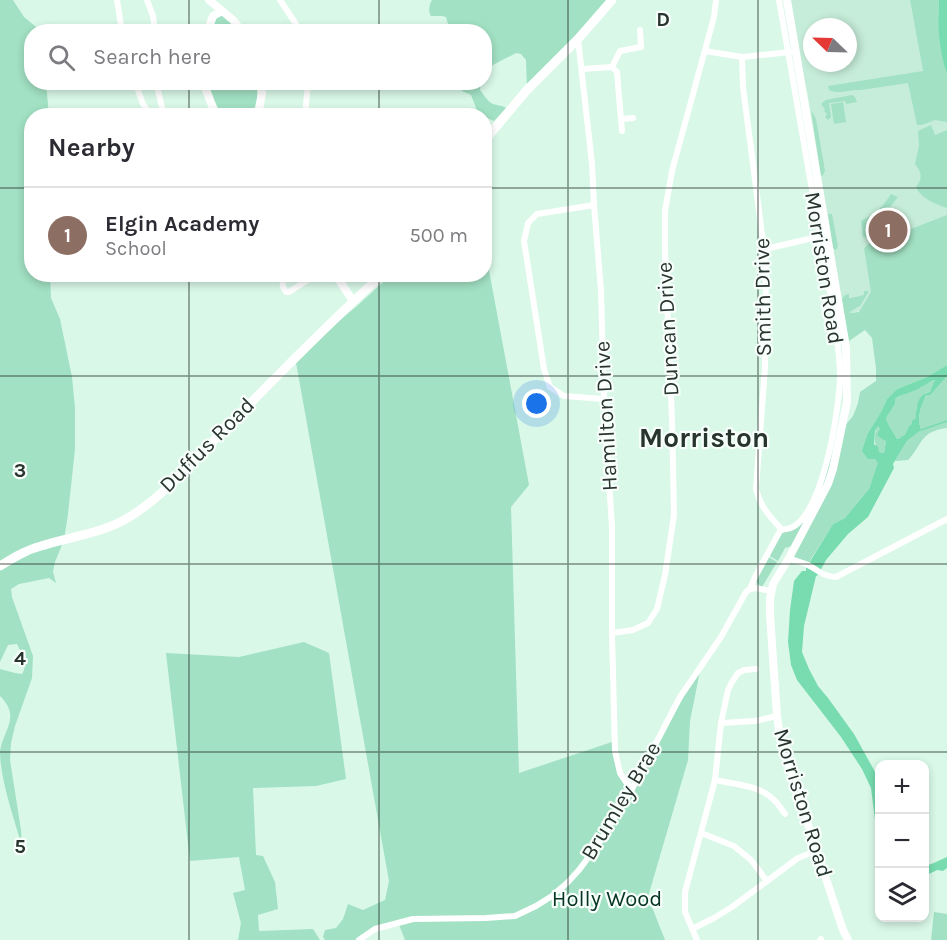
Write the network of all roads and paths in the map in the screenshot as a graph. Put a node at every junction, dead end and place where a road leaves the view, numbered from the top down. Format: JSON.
{"nodes":[{"id":1,"x":117,"y":0,"type":"edge"},
{"id":2,"x":147,"y":0,"type":"edge"},
{"id":3,"x":209,"y":0,"type":"edge"},
{"id":4,"x":280,"y":0,"type":"edge"},
{"id":5,"x":612,"y":0,"type":"edge"},
{"id":6,"x":716,"y":0,"type":"edge"},
{"id":7,"x":779,"y":0,"type":"edge"},
{"id":8,"x":787,"y":0,"type":"edge"},
{"id":9,"x":222,"y":11,"type":"junction"},
{"id":10,"x":213,"y":16,"type":"junction"},
{"id":11,"x":122,"y":24,"type":"edge"},
{"id":12,"x":154,"y":24,"type":"edge"},
{"id":13,"x":210,"y":24,"type":"edge"},
{"id":14,"x":236,"y":24,"type":"edge"},
{"id":15,"x":296,"y":24,"type":"edge"},
{"id":16,"x":640,"y":30,"type":"dead end"},
{"id":17,"x":578,"y":39,"type":"junction"},
{"id":18,"x":705,"y":51,"type":"junction"},
{"id":19,"x":792,"y":52,"type":"junction"},
{"id":20,"x":742,"y":57,"type":"junction"},
{"id":21,"x":612,"y":67,"type":"junction"},
{"id":22,"x":582,"y":69,"type":"junction"},
{"id":23,"x":137,"y":90,"type":"edge"},
{"id":24,"x":158,"y":90,"type":"edge"},
{"id":25,"x":206,"y":90,"type":"edge"},
{"id":26,"x":262,"y":90,"type":"edge"},
{"id":27,"x":307,"y":90,"type":"edge"},
{"id":28,"x":146,"y":108,"type":"edge"},
{"id":29,"x":162,"y":108,"type":"edge"},
{"id":30,"x":213,"y":108,"type":"edge"},
{"id":31,"x":259,"y":108,"type":"edge"},
{"id":32,"x":306,"y":108,"type":"edge"},
{"id":33,"x":633,"y":118,"type":"dead end"},
{"id":34,"x":621,"y":119,"type":"junction"},
{"id":35,"x":622,"y":131,"type":"dead end"},
{"id":36,"x":492,"y":132,"type":"edge"},
{"id":37,"x":594,"y":205,"type":"junction"},
{"id":38,"x":823,"y":235,"type":"junction"},
{"id":39,"x":765,"y":249,"type":"junction"},
{"id":40,"x":283,"y":282,"type":"edge"},
{"id":41,"x":305,"y":282,"type":"edge"},
{"id":42,"x":340,"y":282,"type":"edge"},
{"id":43,"x":374,"y":282,"type":"edge"},
{"id":44,"x":353,"y":301,"type":"junction"},
{"id":45,"x":604,"y":399,"type":"junction"},
{"id":46,"x":835,"y":445,"type":"junction"},
{"id":47,"x":947,"y":519,"type":"edge"},
{"id":48,"x":781,"y":529,"type":"junction"},
{"id":49,"x":789,"y":558,"type":"junction"},
{"id":50,"x":0,"y":566,"type":"edge"},
{"id":51,"x":750,"y":589,"type":"junction"},
{"id":52,"x":771,"y":591,"type":"junction"},
{"id":53,"x":612,"y":633,"type":"junction"},
{"id":54,"x":756,"y":669,"type":"dead end"},
{"id":55,"x":777,"y":716,"type":"junction"},
{"id":56,"x":721,"y":723,"type":"junction"},
{"id":57,"x":715,"y":780,"type":"junction"},
{"id":58,"x":632,"y":789,"type":"junction"},
{"id":59,"x":785,"y":814,"type":"dead end"},
{"id":60,"x":701,"y":833,"type":"junction"},
{"id":61,"x":816,"y":851,"type":"junction"},
{"id":62,"x":767,"y":880,"type":"junction"},
{"id":63,"x":692,"y":929,"type":"junction"},
{"id":64,"x":358,"y":940,"type":"edge"},
{"id":65,"x":697,"y":940,"type":"edge"},
{"id":66,"x":848,"y":940,"type":"edge"}],
"edges":[{"from":1,"to":11,"type":"street"},
{"from":2,"to":12,"type":"street"},
{"from":3,"to":9,"type":"street"},
{"from":3,"to":10,"type":"street"},
{"from":4,"to":15,"type":"street"},
{"from":5,"to":17,"type":"main road"},
{"from":6,"to":18,"type":"street","name":"Duncan Drive"},
{"from":7,"to":19,"type":"street","name":"Morriston Road"},
{"from":8,"to":19,"type":"street","name":"Morriston Road"},
{"from":9,"to":10,"type":"street"},
{"from":9,"to":14,"type":"street"},
{"from":10,"to":13,"type":"street"},
{"from":16,"to":21,"type":"street"},
{"from":17,"to":22,"type":"street","name":"Hamilton Drive"},
{"from":17,"to":36,"type":"main road"},
{"from":18,"to":20,"type":"street"},
{"from":18,"to":53,"type":"street","name":"Duncan Drive"},
{"from":19,"to":20,"type":"street"},
{"from":19,"to":38,"type":"street","name":"Morriston Road"},
{"from":20,"to":39,"type":"street","name":"Smith Drive"},
{"from":21,"to":22,"type":"street"},
{"from":21,"to":34,"type":"street"},
{"from":22,"to":37,"type":"street","name":"Hamilton Drive"},
{"from":23,"to":28,"type":"street"},
{"from":24,"to":29,"type":"street"},
{"from":25,"to":30,"type":"street"},
{"from":26,"to":31,"type":"street"},
{"from":27,"to":32,"type":"street"},
{"from":33,"to":34,"type":"street"},
{"from":34,"to":35,"type":"street"},
{"from":37,"to":45,"type":"street","name":"Hamilton Drive"},
{"from":37,"to":45,"type":"street"},
{"from":38,"to":39,"type":"street"},
{"from":38,"to":46,"type":"street","name":"Morriston Road"},
{"from":39,"to":48,"type":"street","name":"Smith Drive"},
{"from":40,"to":41,"type":"street"},
{"from":42,"to":44,"type":"street"},
{"from":43,"to":44,"type":"main road","name":"Duffus Road"},
{"from":44,"to":50,"type":"main road","name":"Duffus Road"},
{"from":45,"to":53,"type":"street","name":"Hamilton Drive"},
{"from":46,"to":48,"type":"street","name":"Morriston Road"},
{"from":46,"to":49,"type":"street","name":"Morriston Road"},
{"from":47,"to":49,"type":"street"},
{"from":48,"to":51,"type":"street","name":"Brumley Brae"},
{"from":49,"to":52,"type":"street","name":"Morriston Road"},
{"from":51,"to":52,"type":"street"},
{"from":51,"to":58,"type":"street","name":"Brumley Brae"},
{"from":52,"to":55,"type":"street","name":"Morriston Road"},
{"from":53,"to":58,"type":"street","name":"Hamilton Drive"},
{"from":54,"to":56,"type":"street"},
{"from":55,"to":56,"type":"street"},
{"from":55,"to":61,"type":"street","name":"Morriston Road"},
{"from":56,"to":57,"type":"street"},
{"from":57,"to":59,"type":"street"},
{"from":57,"to":60,"type":"street"},
{"from":58,"to":64,"type":"street","name":"Brumley Brae"},
{"from":60,"to":62,"type":"street"},
{"from":60,"to":63,"type":"street"},
{"from":61,"to":62,"type":"street"},
{"from":61,"to":66,"type":"street","name":"Morriston Road"},
{"from":62,"to":63,"type":"street"},
{"from":63,"to":65,"type":"street"}]}
